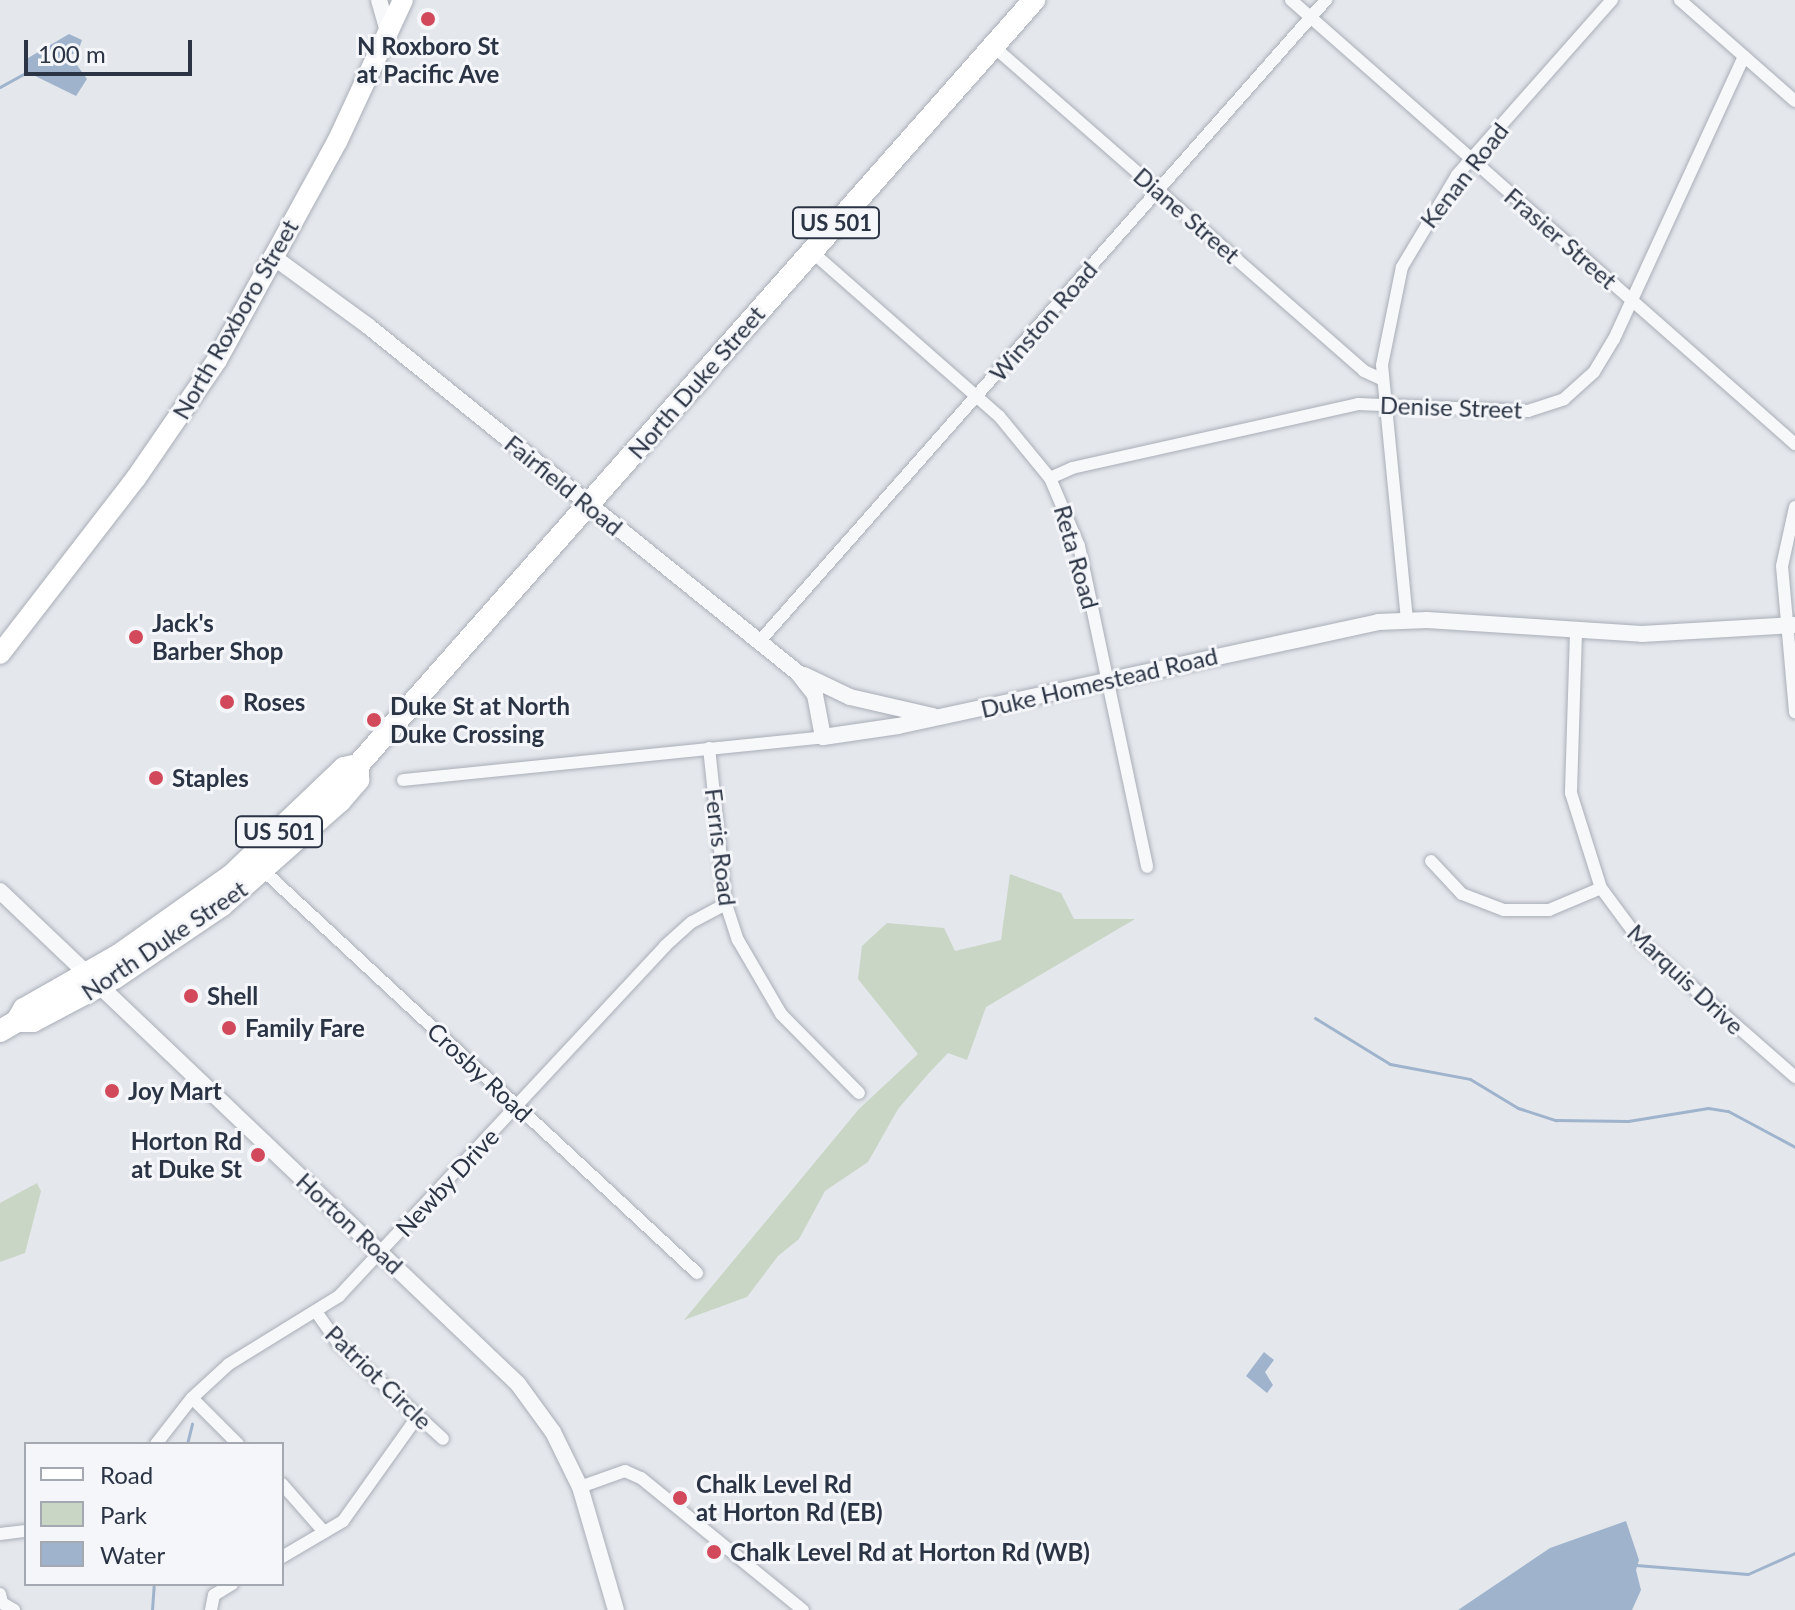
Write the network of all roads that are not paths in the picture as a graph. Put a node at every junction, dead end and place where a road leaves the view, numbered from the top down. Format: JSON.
{"nodes":[{"id":1,"x":379,"y":0,"type":"edge"},
{"id":2,"x":403,"y":0,"type":"edge"},
{"id":3,"x":1034,"y":0,"type":"edge"},
{"id":4,"x":1291,"y":0,"type":"edge"},
{"id":5,"x":1326,"y":0,"type":"edge"},
{"id":6,"x":1612,"y":0,"type":"edge"},
{"id":7,"x":1680,"y":0,"type":"edge"},
{"id":8,"x":1311,"y":17,"type":"junction"},
{"id":9,"x":389,"y":34,"type":"junction"},
{"id":10,"x":993,"y":46,"type":"junction"},
{"id":11,"x":1744,"y":57,"type":"junction"},
{"id":12,"x":1795,"y":101,"type":"edge"},
{"id":13,"x":1471,"y":159,"type":"junction"},
{"id":14,"x":1158,"y":190,"type":"junction"},
{"id":15,"x":811,"y":251,"type":"junction"},
{"id":16,"x":272,"y":256,"type":"junction"},
{"id":17,"x":1631,"y":300,"type":"junction"},
{"id":18,"x":1383,"y":380,"type":"junction"},
{"id":19,"x":976,"y":396,"type":"junction"},
{"id":20,"x":1385,"y":402,"type":"junction"},
{"id":21,"x":1795,"y":444,"type":"edge"},
{"id":22,"x":1050,"y":478,"type":"junction"},
{"id":23,"x":588,"y":505,"type":"junction"},
{"id":24,"x":1795,"y":507,"type":"edge"},
{"id":25,"x":1407,"y":620,"type":"junction"},
{"id":26,"x":1790,"y":626,"type":"edge"},
{"id":27,"x":1576,"y":632,"type":"junction"},
{"id":28,"x":759,"y":642,"type":"junction"},
{"id":29,"x":0,"y":654,"type":"edge"},
{"id":30,"x":798,"y":673,"type":"junction"},
{"id":31,"x":1108,"y":680,"type":"junction"},
{"id":32,"x":1795,"y":712,"type":"edge"},
{"id":33,"x":938,"y":718,"type":"junction"},
{"id":34,"x":823,"y":737,"type":"junction"},
{"id":35,"x":709,"y":748,"type":"junction"},
{"id":36,"x":358,"y":765,"type":"junction"},
{"id":37,"x":403,"y":780,"type":"dead end"},
{"id":38,"x":1431,"y":861,"type":"dead end"},
{"id":39,"x":1147,"y":867,"type":"dead end"},
{"id":40,"x":264,"y":871,"type":"junction"},
{"id":41,"x":1601,"y":888,"type":"junction"},
{"id":42,"x":0,"y":891,"type":"edge"},
{"id":43,"x":726,"y":904,"type":"junction"},
{"id":44,"x":91,"y":981,"type":"junction"},
{"id":45,"x":8,"y":1026,"type":"edge"},
{"id":46,"x":1795,"y":1077,"type":"edge"},
{"id":47,"x":859,"y":1093,"type":"dead end"},
{"id":48,"x":517,"y":1106,"type":"junction"},
{"id":49,"x":381,"y":1252,"type":"junction"},
{"id":50,"x":697,"y":1273,"type":"dead end"},
{"id":51,"x":317,"y":1313,"type":"junction"},
{"id":52,"x":192,"y":1398,"type":"junction"},
{"id":53,"x":418,"y":1416,"type":"junction"},
{"id":54,"x":443,"y":1439,"type":"dead end"},
{"id":55,"x":158,"y":1442,"type":"edge"},
{"id":56,"x":236,"y":1442,"type":"edge"},
{"id":57,"x":284,"y":1486,"type":"edge"},
{"id":58,"x":580,"y":1487,"type":"junction"},
{"id":59,"x":24,"y":1531,"type":"edge"},
{"id":60,"x":324,"y":1532,"type":"junction"},
{"id":61,"x":0,"y":1534,"type":"edge"},
{"id":62,"x":284,"y":1556,"type":"edge"},
{"id":63,"x":229,"y":1586,"type":"edge"},
{"id":64,"x":0,"y":1594,"type":"edge"},
{"id":65,"x":14,"y":1610,"type":"edge"},
{"id":66,"x":211,"y":1610,"type":"edge"},
{"id":67,"x":616,"y":1610,"type":"edge"},
{"id":68,"x":803,"y":1610,"type":"edge"}],
"edges":[{"from":1,"to":9,"type":"street"},
{"from":2,"to":9,"type":"main road","name":"North Roxboro Street"},
{"from":3,"to":10,"type":"highway","name":"North Duke Street","number":"US 501"},
{"from":4,"to":8,"type":"street","name":"Frasier Street"},
{"from":5,"to":8,"type":"street","name":"Winston Road"},
{"from":6,"to":13,"type":"street","name":"Kenan Road"},
{"from":7,"to":11,"type":"street"},
{"from":8,"to":13,"type":"street","name":"Frasier Street"},
{"from":8,"to":14,"type":"street","name":"Winston Road"},
{"from":9,"to":16,"type":"main road","name":"North Roxboro Street"},
{"from":10,"to":14,"type":"street","name":"Diane Street"},
{"from":10,"to":15,"type":"highway","name":"North Duke Street","number":"US 501"},
{"from":11,"to":12,"type":"street"},
{"from":11,"to":17,"type":"street","name":"Denise Street"},
{"from":13,"to":17,"type":"street","name":"Frasier Street"},
{"from":13,"to":18,"type":"street","name":"Kenan Road"},
{"from":14,"to":18,"type":"street","name":"Diane Street"},
{"from":14,"to":19,"type":"street","name":"Winston Road"},
{"from":15,"to":19,"type":"street","name":"Reta Road"},
{"from":15,"to":23,"type":"highway","name":"North Duke Street","number":"US 501"},
{"from":16,"to":23,"type":"street","name":"Fairfield Road"},
{"from":16,"to":29,"type":"main road","name":"North Roxboro Street"},
{"from":17,"to":20,"type":"street","name":"Denise Street"},
{"from":17,"to":21,"type":"street","name":"Frasier Street"},
{"from":18,"to":20,"type":"street","name":"Kenan Road"},
{"from":19,"to":22,"type":"street","name":"Reta Road"},
{"from":19,"to":28,"type":"street","name":"Winston Road"},
{"from":20,"to":22,"type":"street","name":"Denise Street"},
{"from":20,"to":25,"type":"street","name":"Kenan Road"},
{"from":22,"to":31,"type":"street","name":"Reta Road"},
{"from":23,"to":28,"type":"street","name":"Fairfield Road"},
{"from":23,"to":36,"type":"highway","name":"North Duke Street","number":"US 501"},
{"from":24,"to":26,"type":"street"},
{"from":25,"to":27,"type":"street","name":"Duke Homestead Road"},
{"from":25,"to":31,"type":"street","name":"Duke Homestead Road"},
{"from":26,"to":27,"type":"street","name":"Duke Homestead Road"},
{"from":26,"to":32,"type":"street"},
{"from":27,"to":41,"type":"street","name":"Marquis Drive"},
{"from":28,"to":30,"type":"street","name":"Fairfield Road"},
{"from":30,"to":33,"type":"street"},
{"from":30,"to":34,"type":"street","name":"Fairfield Road"},
{"from":31,"to":33,"type":"street","name":"Duke Homestead Road"},
{"from":31,"to":39,"type":"street","name":"Reta Road"},
{"from":33,"to":34,"type":"street","name":"Duke Homestead Road"},
{"from":34,"to":35,"type":"street","name":"Duke Homestead Road"},
{"from":35,"to":37,"type":"street","name":"Duke Homestead Road"},
{"from":35,"to":43,"type":"street","name":"Ferris Road"},
{"from":36,"to":40,"type":"highway","name":"North Duke Street","number":"US 501"},
{"from":36,"to":44,"type":"highway","name":"North Duke Street","number":"US 501"},
{"from":38,"to":41,"type":"street"},
{"from":40,"to":44,"type":"highway","name":"North Duke Street","number":"US 501"},
{"from":40,"to":48,"type":"street","name":"Crosby Road"},
{"from":41,"to":46,"type":"street","name":"Marquis Drive"},
{"from":42,"to":44,"type":"street","name":"Horton Road"},
{"from":43,"to":47,"type":"street","name":"Ferris Road"},
{"from":43,"to":48,"type":"street","name":"Newby Drive"},
{"from":44,"to":45,"type":"highway","name":"North Duke Street","number":"US 501"},
{"from":44,"to":49,"type":"street","name":"Horton Road"},
{"from":48,"to":49,"type":"street","name":"Newby Drive"},
{"from":48,"to":50,"type":"street","name":"Crosby Road"},
{"from":49,"to":51,"type":"street","name":"Newby Drive"},
{"from":49,"to":58,"type":"street","name":"Horton Road"},
{"from":51,"to":52,"type":"street","name":"Newby Drive"},
{"from":51,"to":53,"type":"street","name":"Patriot Circle"},
{"from":52,"to":55,"type":"street","name":"Newby Drive"},
{"from":52,"to":56,"type":"street"},
{"from":53,"to":54,"type":"street","name":"Patriot Circle"},
{"from":53,"to":60,"type":"street"},
{"from":57,"to":60,"type":"street"},
{"from":58,"to":67,"type":"street","name":"Horton Road"},
{"from":58,"to":68,"type":"street"},
{"from":59,"to":61,"type":"street"},
{"from":60,"to":62,"type":"street"},
{"from":63,"to":66,"type":"street"},
{"from":64,"to":65,"type":"street"}]}
